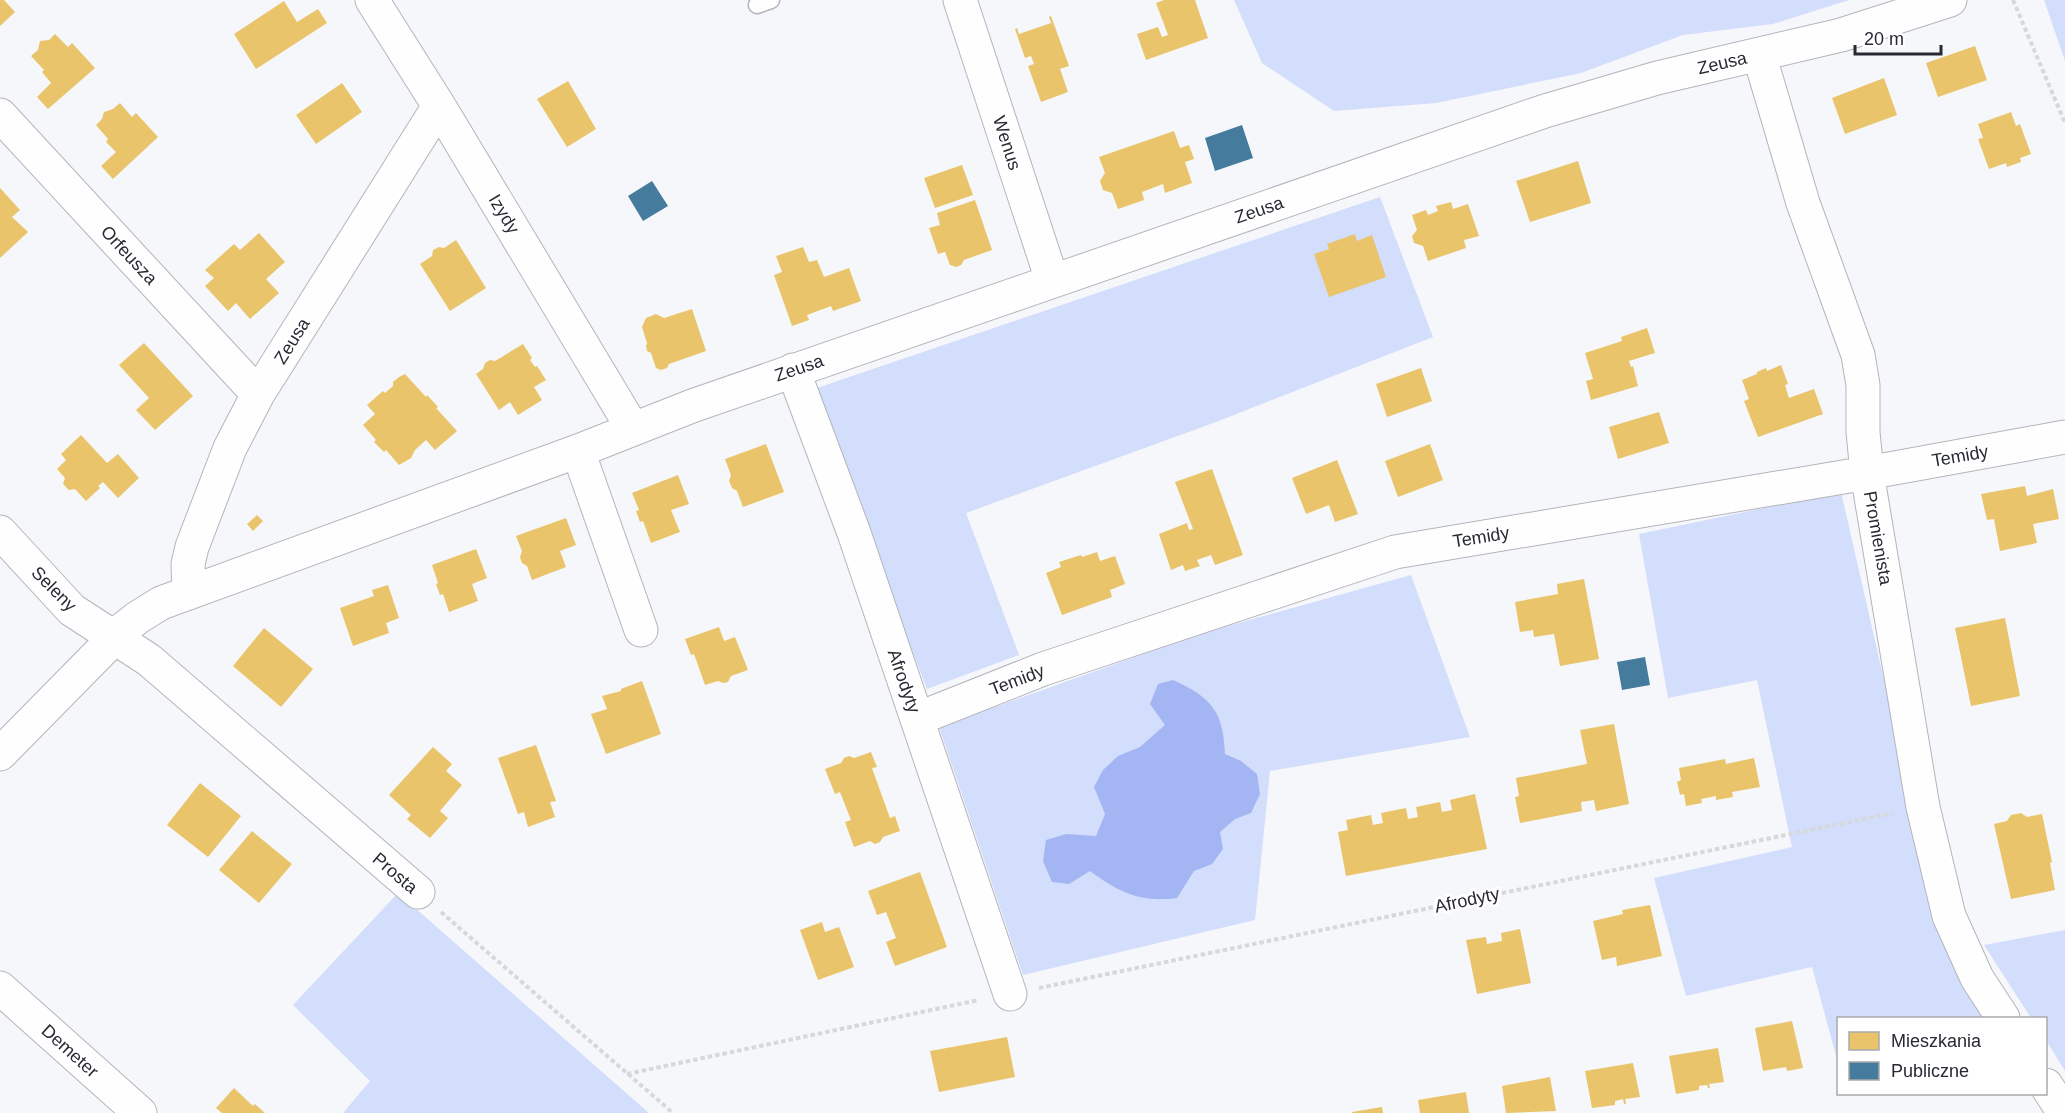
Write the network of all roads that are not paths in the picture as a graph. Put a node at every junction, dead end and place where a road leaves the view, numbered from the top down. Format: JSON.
{"nodes":[{"id":1,"x":372,"y":0,"type":"edge"},
{"id":2,"x":1950,"y":0,"type":"edge"},
{"id":3,"x":968,"y":2,"type":"edge"},
{"id":4,"x":1759,"y":54,"type":"junction"},
{"id":5,"x":439,"y":106,"type":"junction"},
{"id":6,"x":0,"y":115,"type":"edge"},
{"id":7,"x":1052,"y":280,"type":"junction"},
{"id":8,"x":793,"y":370,"type":"junction"},
{"id":9,"x":258,"y":394,"type":"junction"},
{"id":10,"x":633,"y":429,"type":"junction"},
{"id":11,"x":2065,"y":437,"type":"edge"},
{"id":12,"x":578,"y":451,"type":"junction"},
{"id":13,"x":1867,"y":473,"type":"junction"},
{"id":14,"x":0,"y":532,"type":"edge"},
{"id":15,"x":189,"y":593,"type":"junction"},
{"id":16,"x":641,"y":630,"type":"dead end"},
{"id":17,"x":115,"y":637,"type":"junction"},
{"id":18,"x":917,"y":719,"type":"junction"},
{"id":19,"x":0,"y":754,"type":"edge"},
{"id":20,"x":418,"y":892,"type":"road end"},
{"id":21,"x":0,"y":988,"type":"edge"},
{"id":22,"x":1010,"y":994,"type":"road end"},
{"id":23,"x":2002,"y":1017,"type":"edge"},
{"id":24,"x":2047,"y":1086,"type":"edge"},
{"id":25,"x":140,"y":1113,"type":"edge"},
{"id":26,"x":2064,"y":1113,"type":"edge"}],
"edges":[{"from":1,"to":5,"type":"street","name":"Izydy"},
{"from":2,"to":4,"type":"street","name":"Zeusa"},
{"from":3,"to":7,"type":"street","name":"Wenus"},
{"from":4,"to":7,"type":"street","name":"Zeusa"},
{"from":4,"to":13,"type":"street","name":"Promienista"},
{"from":5,"to":9,"type":"street","name":"Zeusa"},
{"from":5,"to":10,"type":"street","name":"Izydy"},
{"from":6,"to":9,"type":"street","name":"Orfeusza"},
{"from":7,"to":8,"type":"street","name":"Zeusa"},
{"from":8,"to":10,"type":"street","name":"Zeusa"},
{"from":8,"to":18,"type":"street","name":"Afrodyty"},
{"from":9,"to":15,"type":"street","name":"Zeusa"},
{"from":10,"to":12,"type":"street","name":"Zeusa"},
{"from":11,"to":13,"type":"street","name":"Temidy"},
{"from":12,"to":15,"type":"street","name":"Zeusa"},
{"from":12,"to":16,"type":"street"},
{"from":13,"to":18,"type":"street","name":"Temidy"},
{"from":13,"to":23,"type":"street","name":"Promienista"},
{"from":14,"to":17,"type":"street","name":"Seleny"},
{"from":15,"to":17,"type":"street","name":"Zeusa"},
{"from":17,"to":19,"type":"street","name":"Zeusa"},
{"from":17,"to":20,"type":"street","name":"Prosta"},
{"from":18,"to":22,"type":"street","name":"Afrodyty"},
{"from":21,"to":25,"type":"street","name":"Demeter"},
{"from":24,"to":26,"type":"street"}]}
